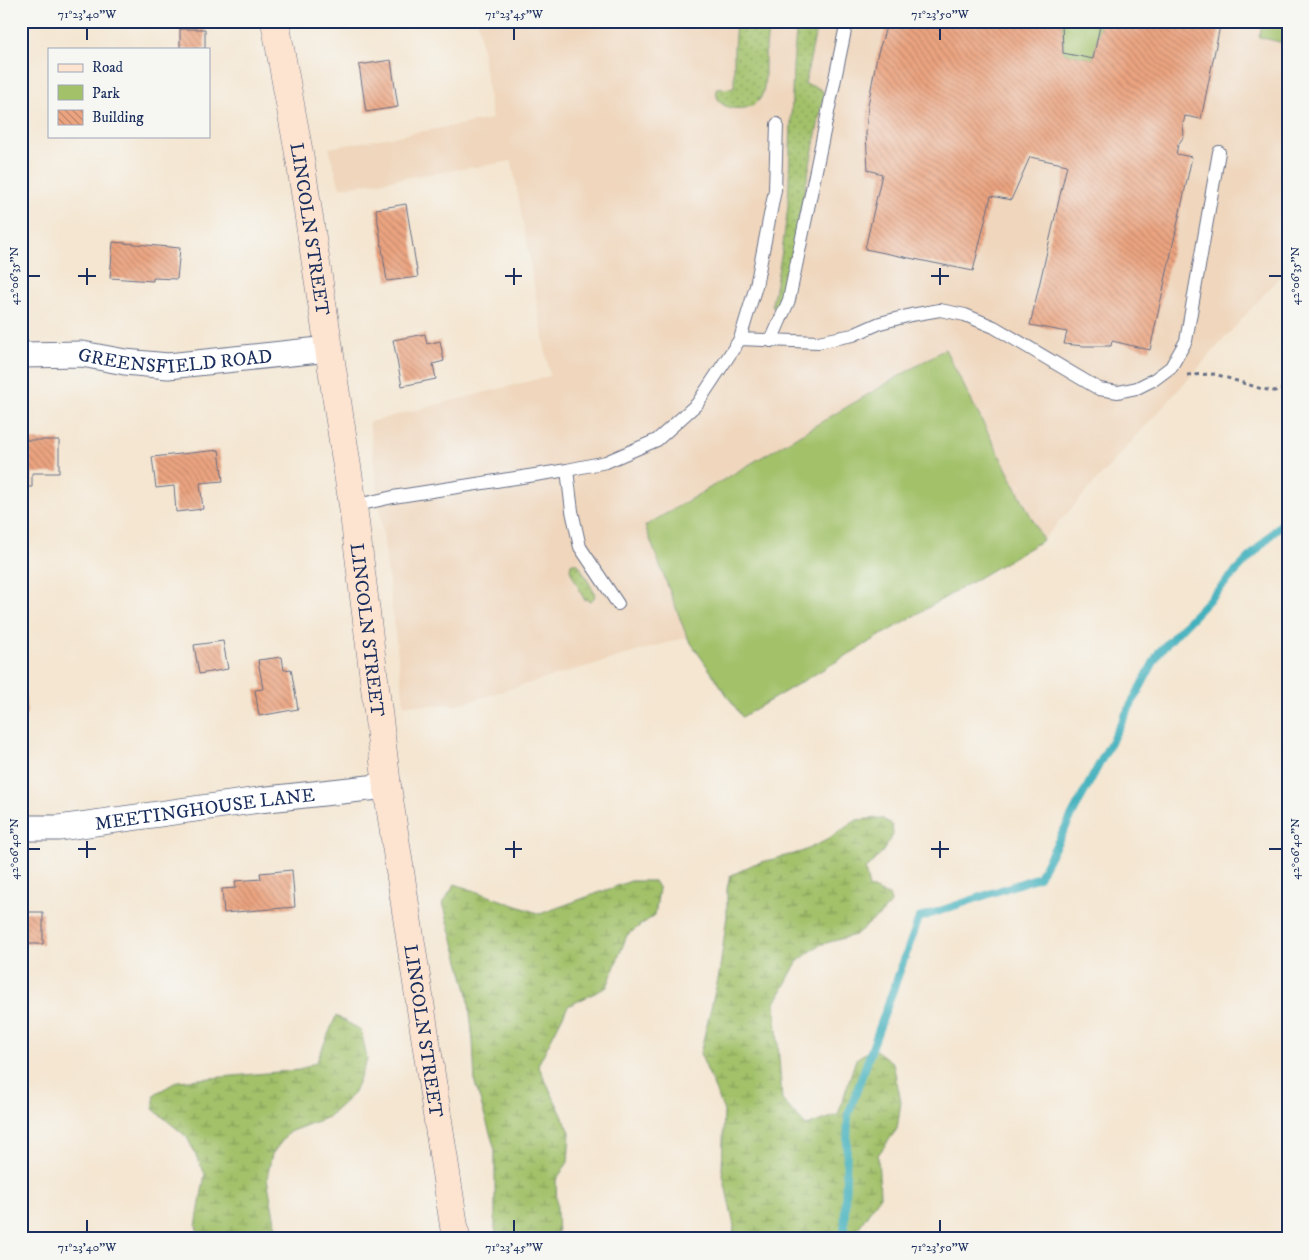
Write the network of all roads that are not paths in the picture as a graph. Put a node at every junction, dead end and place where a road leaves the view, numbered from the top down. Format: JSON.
{"nodes":[{"id":1,"x":275,"y":21,"type":"edge"},
{"id":2,"x":848,"y":21,"type":"edge"},
{"id":3,"x":777,"y":124,"type":"dead end"},
{"id":4,"x":1219,"y":152,"type":"dead end"},
{"id":5,"x":740,"y":339,"type":"junction"},
{"id":6,"x":771,"y":341,"type":"junction"},
{"id":7,"x":329,"y":349,"type":"junction"},
{"id":8,"x":21,"y":355,"type":"edge"},
{"id":9,"x":567,"y":470,"type":"junction"},
{"id":10,"x":353,"y":506,"type":"junction"},
{"id":11,"x":618,"y":604,"type":"dead end"},
{"id":12,"x":387,"y":786,"type":"junction"},
{"id":13,"x":21,"y":828,"type":"edge"},
{"id":14,"x":456,"y":1239,"type":"edge"}],
"edges":[{"from":1,"to":7,"type":"main road","name":"LINCOLN STREET"},
{"from":2,"to":6,"type":"lane"},
{"from":3,"to":5,"type":"lane"},
{"from":4,"to":6,"type":"lane"},
{"from":5,"to":6,"type":"lane"},
{"from":5,"to":9,"type":"lane"},
{"from":7,"to":8,"type":"street","name":"GREENSFIELD ROAD"},
{"from":7,"to":10,"type":"main road","name":"LINCOLN STREET"},
{"from":9,"to":10,"type":"lane"},
{"from":9,"to":11,"type":"lane"},
{"from":10,"to":12,"type":"main road","name":"LINCOLN STREET"},
{"from":12,"to":13,"type":"street","name":"MEETINGHOUSE LANE"},
{"from":12,"to":14,"type":"main road","name":"LINCOLN STREET"}]}
